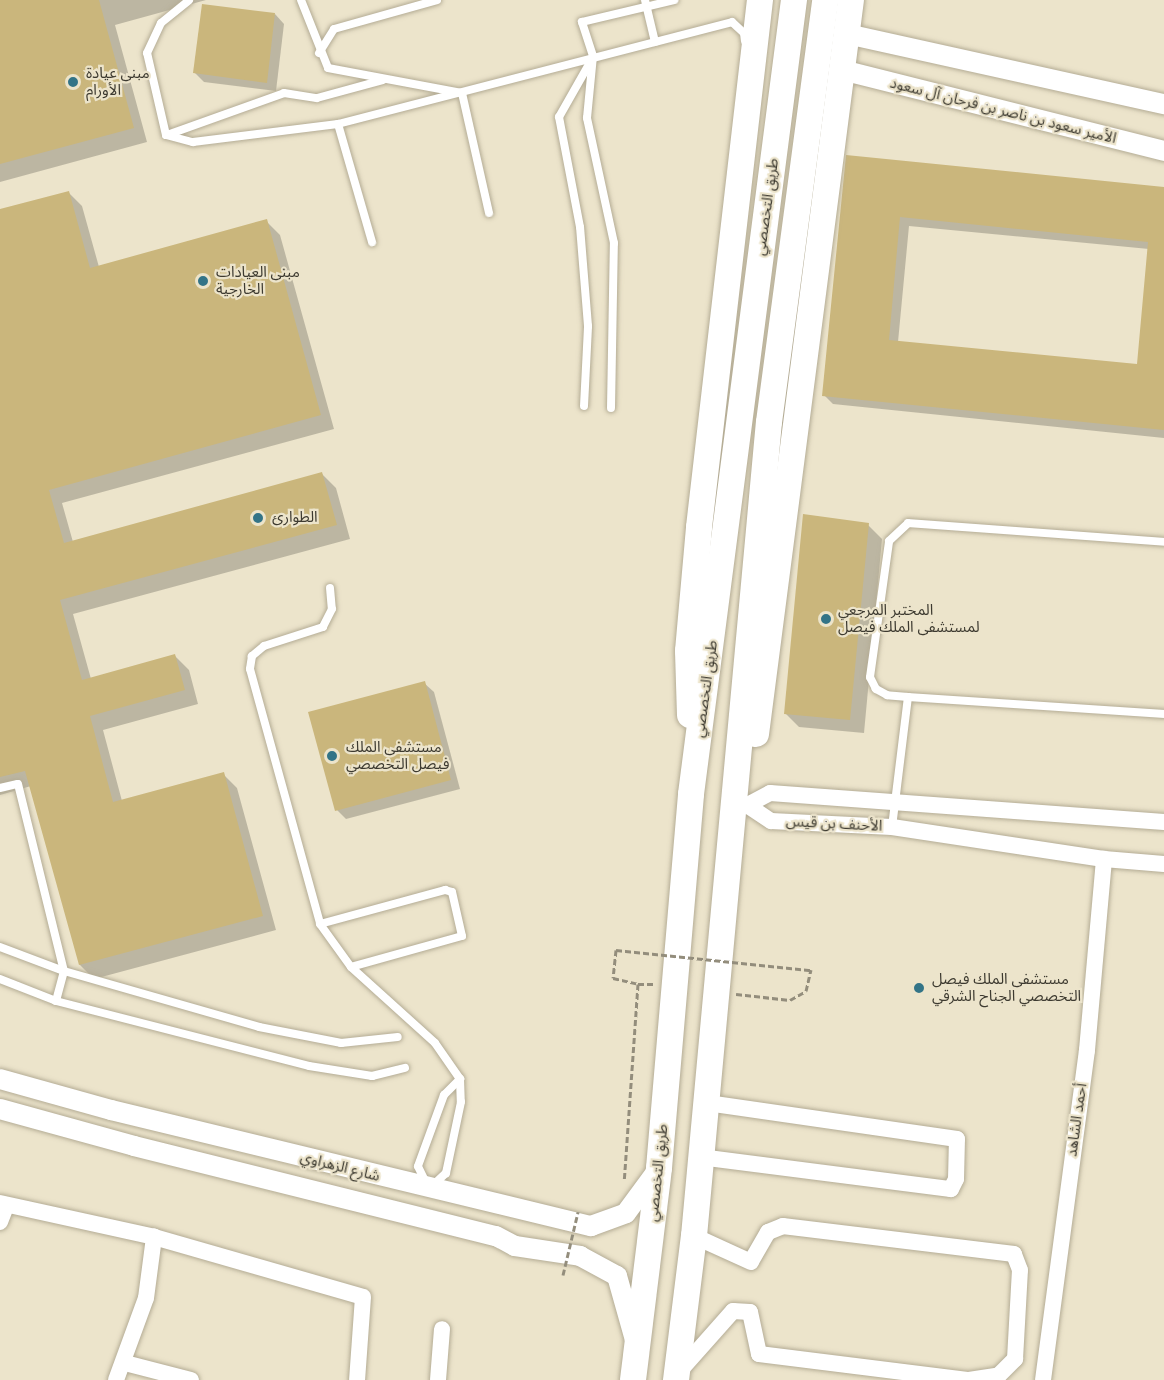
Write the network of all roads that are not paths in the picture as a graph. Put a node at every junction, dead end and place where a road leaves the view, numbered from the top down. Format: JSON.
{"nodes":[{"id":1,"x":189,"y":0,"type":"edge"},
{"id":2,"x":301,"y":0,"type":"edge"},
{"id":3,"x":437,"y":0,"type":"edge"},
{"id":4,"x":674,"y":0,"type":"edge"},
{"id":5,"x":760,"y":0,"type":"edge"},
{"id":6,"x":794,"y":0,"type":"edge"},
{"id":7,"x":825,"y":0,"type":"edge"},
{"id":8,"x":851,"y":0,"type":"edge"},
{"id":9,"x":646,"y":3,"type":"edge"},
{"id":10,"x":847,"y":34,"type":"junction"},
{"id":11,"x":655,"y":42,"type":"junction"},
{"id":12,"x":319,"y":53,"type":"junction"},
{"id":13,"x":593,"y":56,"type":"junction"},
{"id":14,"x":842,"y":70,"type":"junction"},
{"id":15,"x":750,"y":78,"type":"junction"},
{"id":16,"x":386,"y":79,"type":"junction"},
{"id":17,"x":462,"y":93,"type":"junction"},
{"id":18,"x":1164,"y":104,"type":"edge"},
{"id":19,"x":338,"y":124,"type":"junction"},
{"id":20,"x":166,"y":135,"type":"junction"},
{"id":21,"x":1164,"y":151,"type":"edge"},
{"id":22,"x":489,"y":213,"type":"dead end"},
{"id":23,"x":372,"y":242,"type":"dead end"},
{"id":24,"x":584,"y":406,"type":"dead end"},
{"id":25,"x":611,"y":408,"type":"dead end"},
{"id":26,"x":1164,"y":542,"type":"edge"},
{"id":27,"x":330,"y":588,"type":"dead end"},
{"id":28,"x":908,"y":697,"type":"junction"},
{"id":29,"x":1164,"y":714,"type":"edge"},
{"id":30,"x":0,"y":788,"type":"edge"},
{"id":31,"x":691,"y":794,"type":"junction"},
{"id":32,"x":897,"y":800,"type":"junction"},
{"id":33,"x":747,"y":805,"type":"junction"},
{"id":34,"x":1164,"y":822,"type":"edge"},
{"id":35,"x":891,"y":827,"type":"junction"},
{"id":36,"x":1104,"y":860,"type":"junction"},
{"id":37,"x":1164,"y":864,"type":"edge"},
{"id":38,"x":724,"y":920,"type":"junction"},
{"id":39,"x":320,"y":924,"type":"junction"},
{"id":40,"x":0,"y":947,"type":"edge"},
{"id":41,"x":351,"y":967,"type":"junction"},
{"id":42,"x":64,"y":971,"type":"junction"},
{"id":43,"x":0,"y":979,"type":"edge"},
{"id":44,"x":56,"y":1001,"type":"junction"},
{"id":45,"x":398,"y":1037,"type":"dead end"},
{"id":46,"x":405,"y":1068,"type":"dead end"},
{"id":47,"x":460,"y":1078,"type":"junction"},
{"id":48,"x":0,"y":1079,"type":"edge"},
{"id":49,"x":706,"y":1103,"type":"junction"},
{"id":50,"x":0,"y":1109,"type":"edge"},
{"id":51,"x":700,"y":1157,"type":"junction"},
{"id":52,"x":659,"y":1168,"type":"junction"},
{"id":53,"x":429,"y":1189,"type":"junction"},
{"id":54,"x":3,"y":1204,"type":"edge"},
{"id":55,"x":503,"y":1206,"type":"junction"},
{"id":56,"x":0,"y":1222,"type":"edge"},
{"id":57,"x":496,"y":1236,"type":"junction"},
{"id":58,"x":694,"y":1236,"type":"junction"},
{"id":59,"x":154,"y":1237,"type":"junction"},
{"id":60,"x":442,"y":1329,"type":"dead end"},
{"id":61,"x":637,"y":1348,"type":"junction"},
{"id":62,"x":125,"y":1363,"type":"junction"},
{"id":63,"x":676,"y":1378,"type":"edge"},
{"id":64,"x":116,"y":1380,"type":"edge"},
{"id":65,"x":191,"y":1380,"type":"edge"},
{"id":66,"x":357,"y":1380,"type":"edge"},
{"id":67,"x":438,"y":1380,"type":"edge"},
{"id":68,"x":633,"y":1380,"type":"edge"},
{"id":69,"x":1043,"y":1380,"type":"edge"}],
"edges":[{"from":1,"to":20,"type":"lane"},
{"from":2,"to":12,"type":"lane"},
{"from":3,"to":12,"type":"lane"},
{"from":4,"to":9,"type":"lane"},
{"from":5,"to":15,"type":"main road"},
{"from":6,"to":31,"type":"main road","name":"طريق التخصصي"},
{"from":7,"to":38,"type":"main road","name":"طريق التخصصي"},
{"from":8,"to":10,"type":"main road"},
{"from":9,"to":11,"type":"lane"},
{"from":9,"to":13,"type":"lane"},
{"from":10,"to":14,"type":"main road"},
{"from":10,"to":18,"type":"street"},
{"from":11,"to":13,"type":"lane"},
{"from":11,"to":15,"type":"lane"},
{"from":12,"to":16,"type":"lane"},
{"from":13,"to":17,"type":"lane"},
{"from":13,"to":24,"type":"lane"},
{"from":13,"to":25,"type":"lane"},
{"from":14,"to":21,"type":"street","name":"الأمير سعود بن ناصر بن فرحان آل سعود"},
{"from":14,"to":33,"type":"main road"},
{"from":15,"to":31,"type":"main road"},
{"from":16,"to":17,"type":"lane"},
{"from":16,"to":20,"type":"lane"},
{"from":17,"to":19,"type":"lane"},
{"from":17,"to":22,"type":"lane"},
{"from":19,"to":20,"type":"lane"},
{"from":19,"to":23,"type":"lane"},
{"from":26,"to":28,"type":"lane"},
{"from":27,"to":39,"type":"lane"},
{"from":28,"to":29,"type":"lane"},
{"from":28,"to":32,"type":"lane"},
{"from":30,"to":42,"type":"lane"},
{"from":31,"to":52,"type":"main road","name":"طريق التخصصي"},
{"from":32,"to":33,"type":"street","name":"الأحنف بن قيس"},
{"from":32,"to":34,"type":"street","name":"الأحنف بن قيس"},
{"from":32,"to":35,"type":"lane"},
{"from":33,"to":35,"type":"street","name":"الأحنف بن قيس"},
{"from":33,"to":38,"type":"main road"},
{"from":35,"to":36,"type":"street","name":"الأحنف بن قيس"},
{"from":36,"to":37,"type":"street","name":"الأحنف بن قيس"},
{"from":36,"to":69,"type":"street","name":"أحمد الشاهد"},
{"from":38,"to":49,"type":"main road","name":"طريق التخصصي"},
{"from":39,"to":41,"type":"lane"},
{"from":39,"to":41,"type":"lane"},
{"from":40,"to":42,"type":"lane"},
{"from":41,"to":47,"type":"lane"},
{"from":42,"to":44,"type":"lane"},
{"from":42,"to":45,"type":"lane"},
{"from":43,"to":44,"type":"lane"},
{"from":44,"to":46,"type":"lane"},
{"from":47,"to":53,"type":"lane"},
{"from":47,"to":53,"type":"lane"},
{"from":48,"to":53,"type":"street","name":"شارع الزهراوي"},
{"from":49,"to":51,"type":"main road","name":"طريق التخصصي"},
{"from":49,"to":51,"type":"street"},
{"from":50,"to":57,"type":"street"},
{"from":51,"to":58,"type":"main road","name":"طريق التخصصي"},
{"from":52,"to":55,"type":"street","name":"شارع الزهراوي"},
{"from":52,"to":61,"type":"main road","name":"طريق التخصصي"},
{"from":53,"to":55,"type":"street","name":"شارع الزهراوي"},
{"from":54,"to":56,"type":"street"},
{"from":54,"to":59,"type":"street"},
{"from":55,"to":57,"type":"street"},
{"from":57,"to":61,"type":"street"},
{"from":58,"to":63,"type":"main road","name":"طريق التخصصي"},
{"from":58,"to":63,"type":"street"},
{"from":59,"to":62,"type":"street"},
{"from":59,"to":66,"type":"street"},
{"from":60,"to":67,"type":"street"},
{"from":61,"to":68,"type":"main road","name":"طريق التخصصي"},
{"from":62,"to":64,"type":"street"},
{"from":62,"to":65,"type":"street"}]}
